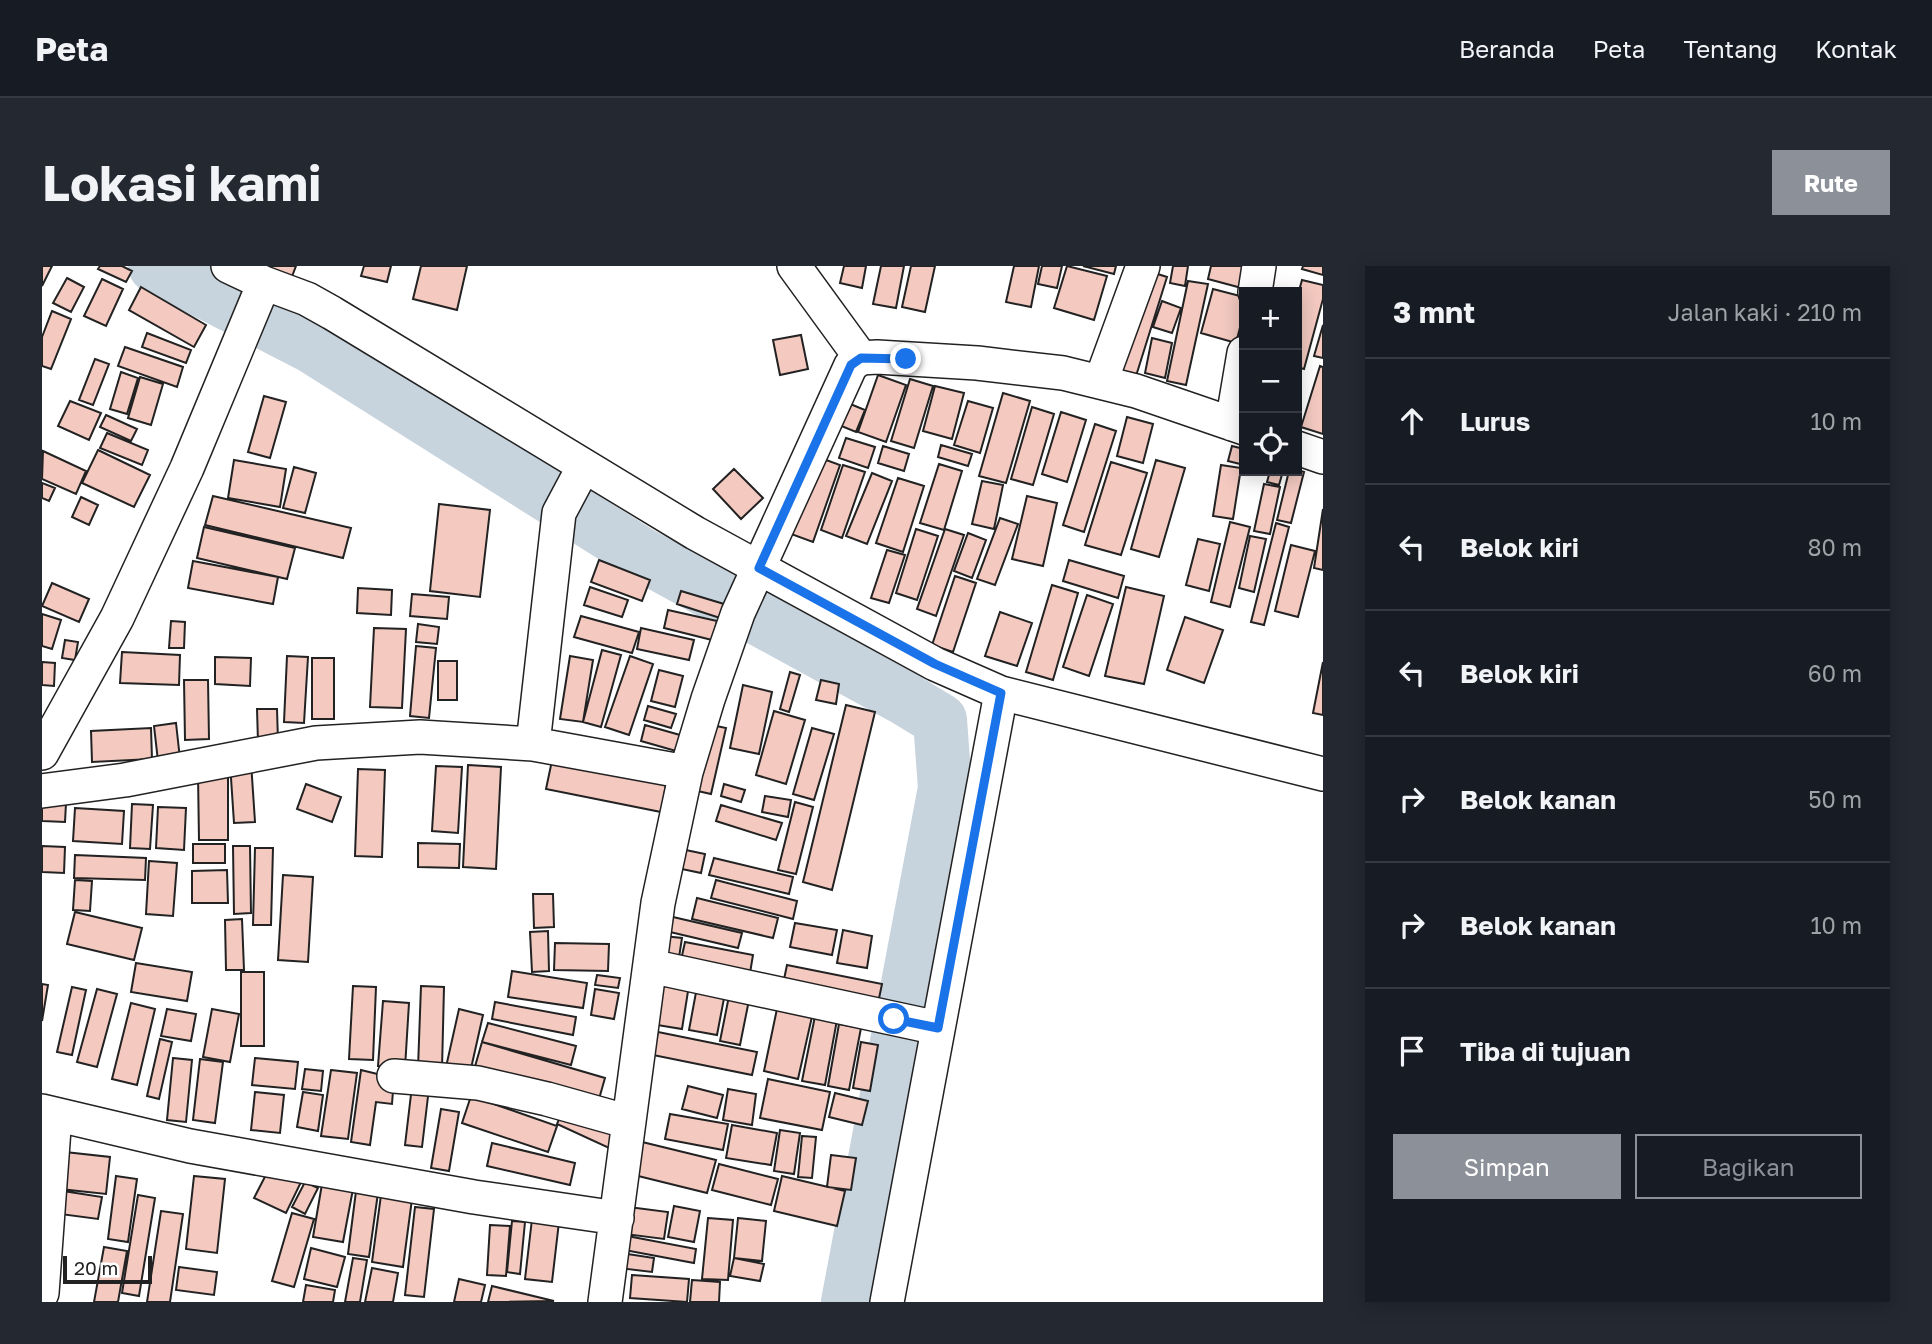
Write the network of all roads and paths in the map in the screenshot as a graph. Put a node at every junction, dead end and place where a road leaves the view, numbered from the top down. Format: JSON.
{"nodes":[{"id":1,"x":228,"y":266,"type":"edge"},
{"id":2,"x":794,"y":266,"type":"edge"},
{"id":3,"x":1143,"y":266,"type":"edge"},
{"id":4,"x":1259,"y":266,"type":"edge"},
{"id":5,"x":1256,"y":287,"type":"edge"},
{"id":6,"x":262,"y":289,"type":"junction"},
{"id":7,"x":861,"y":358,"type":"junction"},
{"id":8,"x":1101,"y":381,"type":"junction"},
{"id":9,"x":1238,"y":426,"type":"edge"},
{"id":10,"x":1302,"y":450,"type":"edge"},
{"id":11,"x":1323,"y":457,"type":"edge"},
{"id":12,"x":574,"y":484,"type":"junction"},
{"id":13,"x":749,"y":589,"type":"junction"},
{"id":14,"x":1001,"y":693,"type":"junction"},
{"id":15,"x":533,"y":744,"type":"junction"},
{"id":16,"x":42,"y":753,"type":"edge"},
{"id":17,"x":686,"y":772,"type":"junction"},
{"id":18,"x":1323,"y":774,"type":"edge"},
{"id":19,"x":42,"y":791,"type":"edge"},
{"id":20,"x":650,"y":966,"type":"junction"},
{"id":21,"x":934,"y":1027,"type":"junction"},
{"id":22,"x":394,"y":1076,"type":"dead end"},
{"id":23,"x":48,"y":1113,"type":"edge"},
{"id":24,"x":629,"y":1122,"type":"junction"},
{"id":25,"x":617,"y":1218,"type":"junction"},
{"id":26,"x":42,"y":1293,"type":"edge"},
{"id":27,"x":606,"y":1302,"type":"edge"},
{"id":28,"x":887,"y":1302,"type":"edge"}],
"edges":[{"from":1,"to":6,"type":"street"},
{"from":2,"to":7,"type":"street"},
{"from":3,"to":8,"type":"street"},
{"from":4,"to":5,"type":"street"},
{"from":6,"to":12,"type":"street"},
{"from":6,"to":16,"type":"street"},
{"from":7,"to":8,"type":"street"},
{"from":7,"to":13,"type":"street"},
{"from":8,"to":9,"type":"street"},
{"from":10,"to":11,"type":"street"},
{"from":12,"to":13,"type":"street"},
{"from":12,"to":15,"type":"street"},
{"from":13,"to":14,"type":"street"},
{"from":13,"to":17,"type":"street"},
{"from":14,"to":18,"type":"street"},
{"from":14,"to":21,"type":"street"},
{"from":15,"to":17,"type":"street"},
{"from":15,"to":19,"type":"street"},
{"from":17,"to":20,"type":"street"},
{"from":20,"to":21,"type":"street"},
{"from":20,"to":24,"type":"street"},
{"from":21,"to":28,"type":"street"},
{"from":22,"to":24,"type":"street"},
{"from":23,"to":25,"type":"street"},
{"from":23,"to":26,"type":"street"},
{"from":24,"to":25,"type":"street"},
{"from":25,"to":27,"type":"street"}]}
